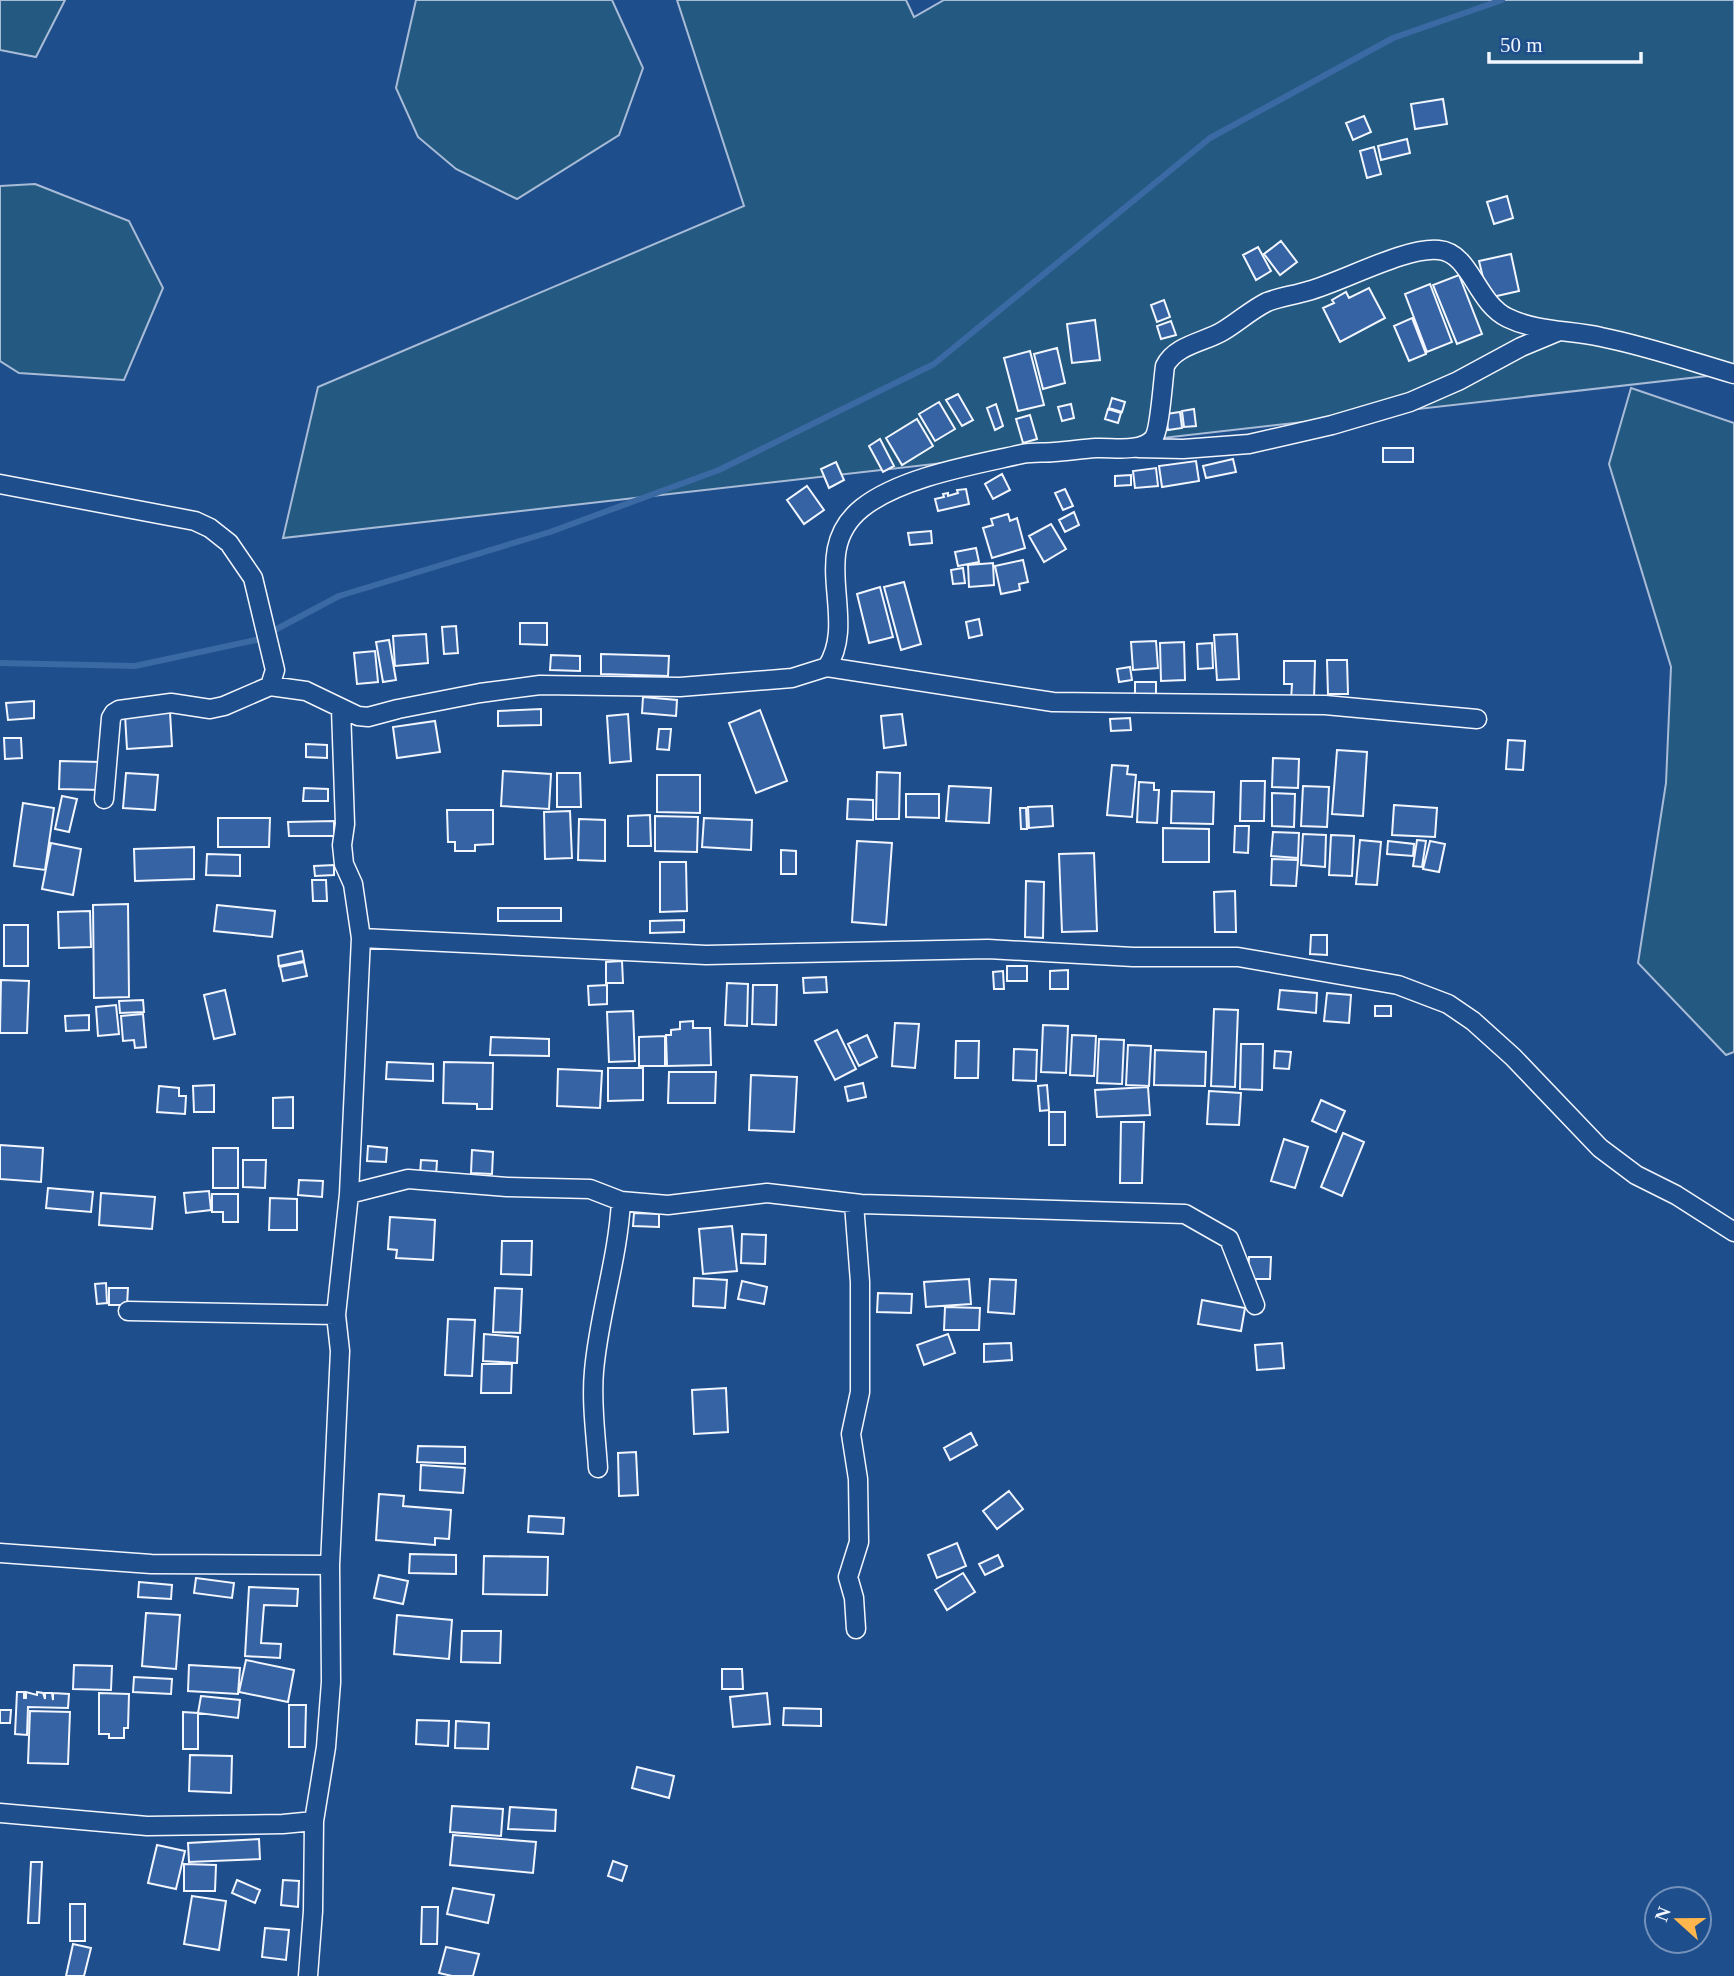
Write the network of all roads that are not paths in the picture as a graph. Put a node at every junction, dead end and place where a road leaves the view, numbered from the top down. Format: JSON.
{"nodes":[{"id":1,"x":1561,"y":331,"type":"junction"},
{"id":2,"x":1734,"y":374,"type":"edge"},
{"id":3,"x":1134,"y":448,"type":"junction"},
{"id":4,"x":0,"y":484,"type":"edge"},
{"id":5,"x":827,"y":667,"type":"junction"},
{"id":6,"x":270,"y":686,"type":"junction"},
{"id":7,"x":341,"y":709,"type":"junction"},
{"id":8,"x":1478,"y":719,"type":"dead end"},
{"id":9,"x":104,"y":799,"type":"dead end"},
{"id":10,"x":361,"y":938,"type":"junction"},
{"id":11,"x":349,"y":1194,"type":"junction"},
{"id":12,"x":621,"y":1201,"type":"junction"},
{"id":13,"x":854,"y":1204,"type":"junction"},
{"id":14,"x":1734,"y":1232,"type":"edge"},
{"id":15,"x":1255,"y":1305,"type":"dead end"},
{"id":16,"x":128,"y":1311,"type":"dead end"},
{"id":17,"x":336,"y":1315,"type":"junction"},
{"id":18,"x":598,"y":1468,"type":"dead end"},
{"id":19,"x":0,"y":1553,"type":"edge"},
{"id":20,"x":330,"y":1565,"type":"junction"},
{"id":21,"x":856,"y":1629,"type":"dead end"},
{"id":22,"x":0,"y":1813,"type":"edge"},
{"id":23,"x":314,"y":1821,"type":"junction"},
{"id":24,"x":309,"y":1976,"type":"edge"}],
"edges":[{"from":1,"to":2,"type":"street"},
{"from":1,"to":3,"type":"street"},
{"from":1,"to":3,"type":"street"},
{"from":3,"to":5,"type":"street"},
{"from":4,"to":6,"type":"street"},
{"from":5,"to":7,"type":"street"},
{"from":5,"to":8,"type":"street"},
{"from":6,"to":7,"type":"street"},
{"from":6,"to":9,"type":"street"},
{"from":7,"to":10,"type":"street"},
{"from":10,"to":11,"type":"street"},
{"from":10,"to":14,"type":"street"},
{"from":11,"to":12,"type":"street"},
{"from":11,"to":17,"type":"street"},
{"from":12,"to":13,"type":"street"},
{"from":12,"to":18,"type":"street"},
{"from":13,"to":15,"type":"street"},
{"from":13,"to":21,"type":"street"},
{"from":16,"to":17,"type":"street"},
{"from":17,"to":20,"type":"street"},
{"from":19,"to":20,"type":"street"},
{"from":20,"to":23,"type":"street"},
{"from":22,"to":23,"type":"street"},
{"from":23,"to":24,"type":"street"}]}
